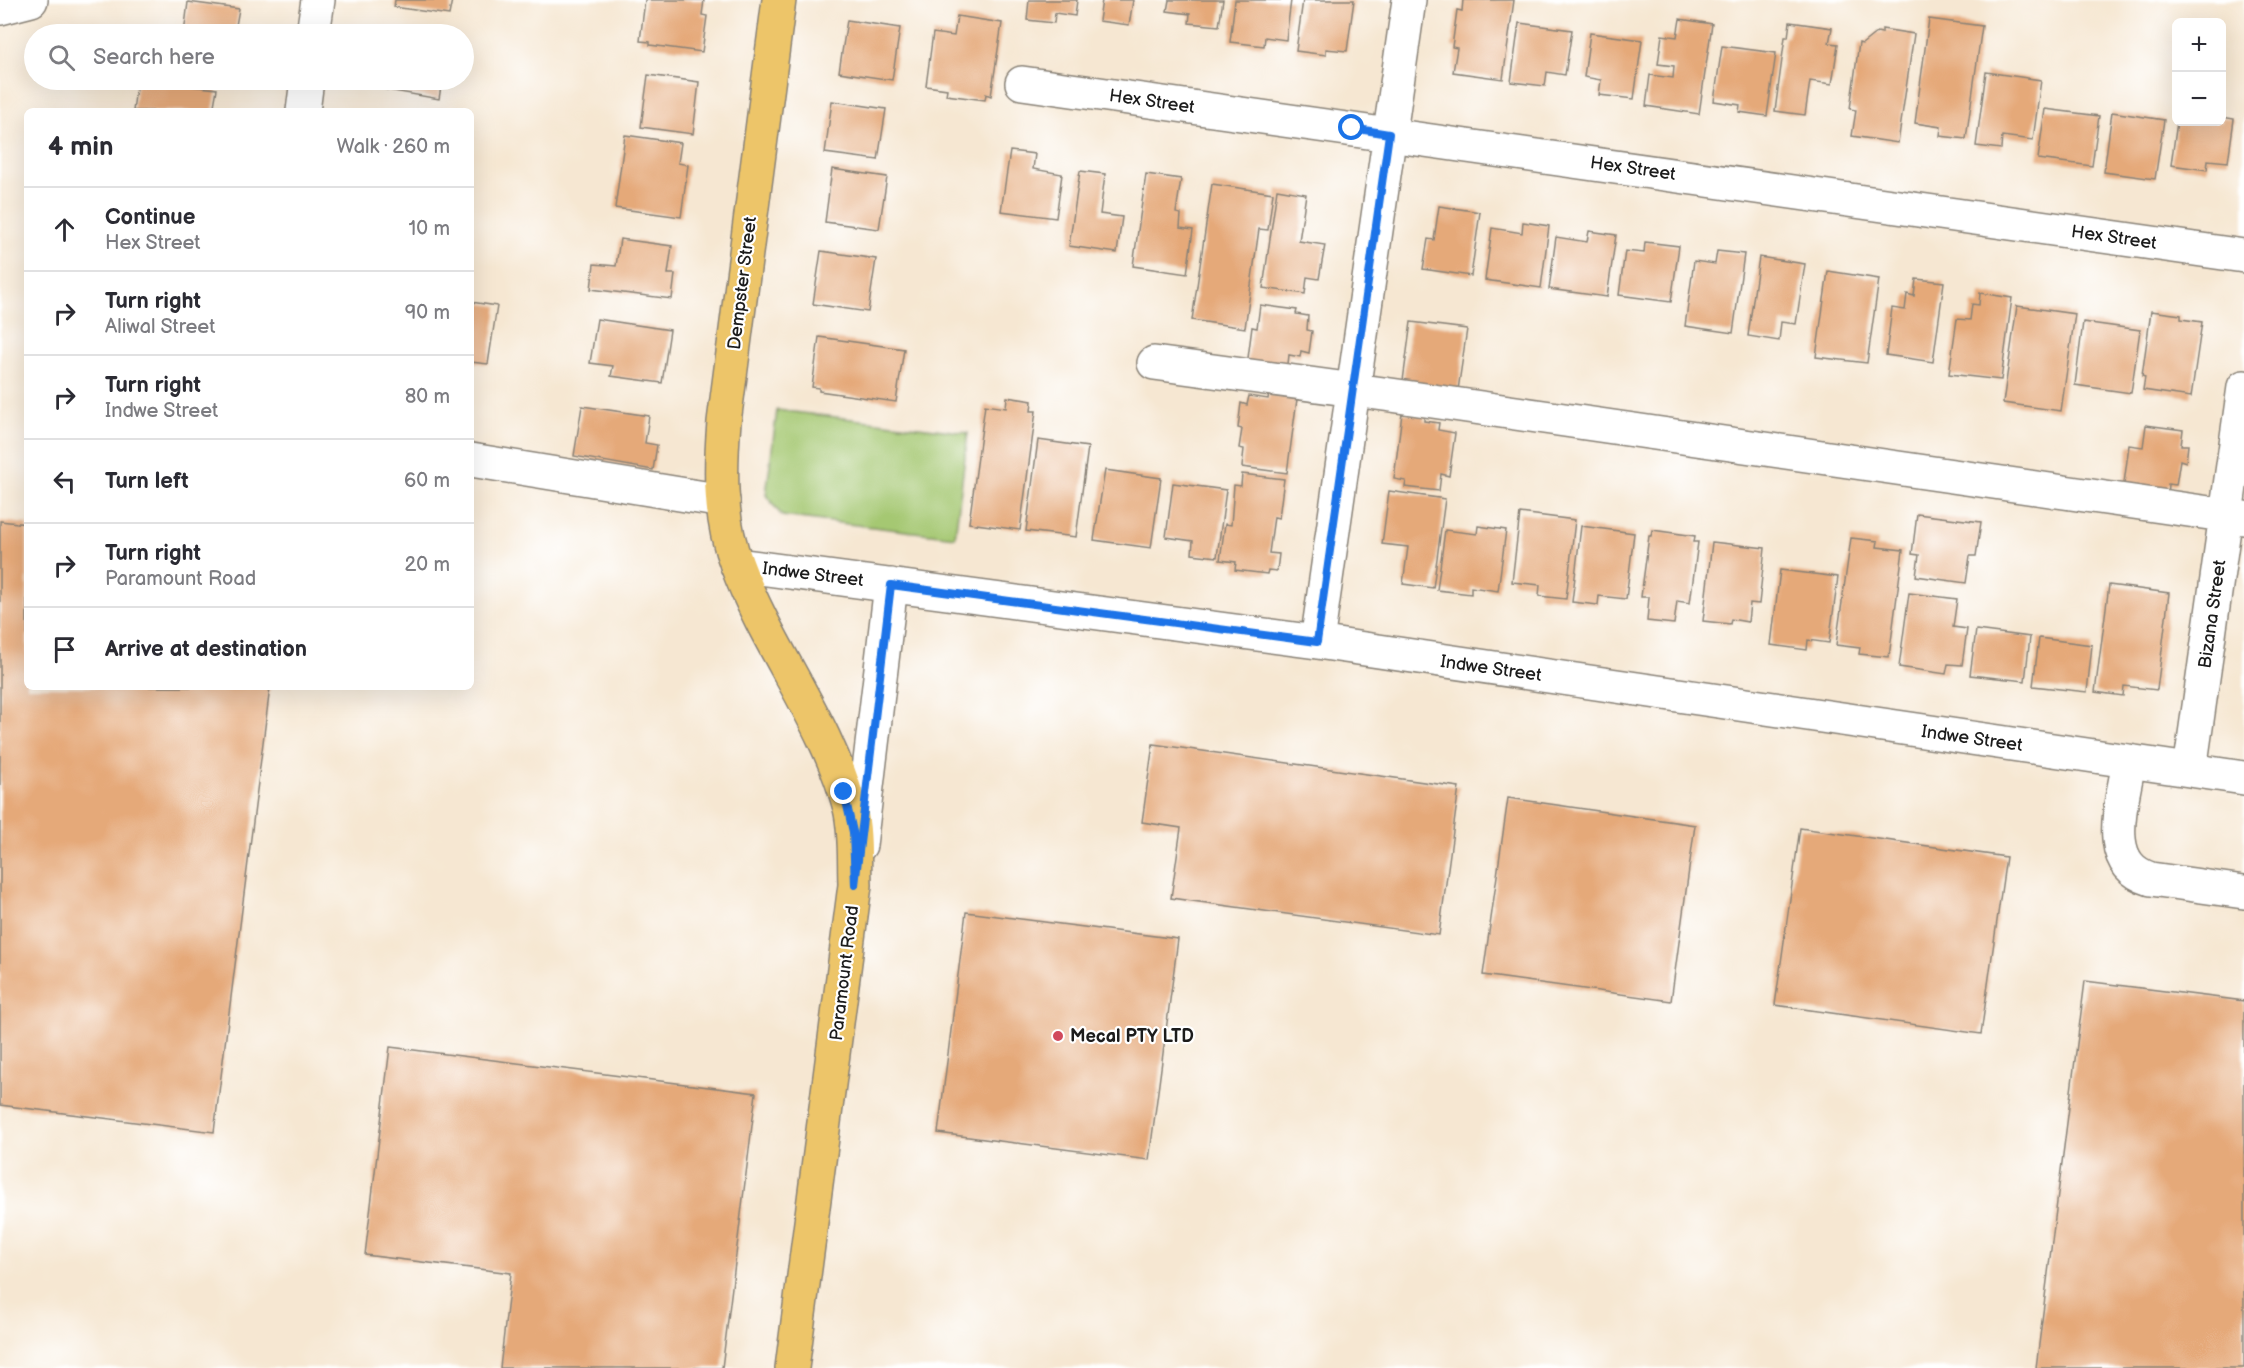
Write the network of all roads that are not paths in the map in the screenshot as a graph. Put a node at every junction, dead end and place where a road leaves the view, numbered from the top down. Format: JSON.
{"nodes":[{"id":1,"x":31,"y":0,"type":"edge"},
{"id":2,"x":318,"y":0,"type":"edge"},
{"id":3,"x":778,"y":0,"type":"edge"},
{"id":4,"x":1409,"y":0,"type":"edge"},
{"id":5,"x":0,"y":8,"type":"edge"},
{"id":6,"x":314,"y":24,"type":"edge"},
{"id":7,"x":1022,"y":83,"type":"dead end"},
{"id":8,"x":306,"y":90,"type":"edge"},
{"id":9,"x":303,"y":108,"type":"edge"},
{"id":10,"x":1389,"y":134,"type":"junction"},
{"id":11,"x":2244,"y":256,"type":"edge"},
{"id":12,"x":1154,"y":363,"type":"dead end"},
{"id":13,"x":2244,"y":387,"type":"edge"},
{"id":14,"x":1354,"y":390,"type":"junction"},
{"id":15,"x":474,"y":460,"type":"edge"},
{"id":16,"x":723,"y":501,"type":"junction"},
{"id":17,"x":2235,"y":517,"type":"edge"},
{"id":18,"x":736,"y":565,"type":"junction"},
{"id":19,"x":891,"y":585,"type":"junction"},
{"id":20,"x":1317,"y":642,"type":"junction"},
{"id":21,"x":2129,"y":761,"type":"junction"},
{"id":22,"x":2190,"y":770,"type":"junction"},
{"id":23,"x":2244,"y":777,"type":"edge"},
{"id":24,"x":855,"y":885,"type":"junction"},
{"id":25,"x":2244,"y":892,"type":"edge"},
{"id":26,"x":792,"y":1368,"type":"edge"}],
"edges":[{"from":1,"to":5,"type":"street"},
{"from":2,"to":6,"type":"street"},
{"from":3,"to":16,"type":"main road","name":"Dempster Street"},
{"from":4,"to":10,"type":"street"},
{"from":7,"to":10,"type":"street","name":"Hex Street"},
{"from":8,"to":9,"type":"street"},
{"from":10,"to":11,"type":"street","name":"Hex Street"},
{"from":10,"to":14,"type":"street"},
{"from":12,"to":14,"type":"street"},
{"from":13,"to":17,"type":"street","name":"Bizana Street"},
{"from":14,"to":17,"type":"street"},
{"from":14,"to":20,"type":"street"},
{"from":15,"to":16,"type":"street"},
{"from":16,"to":18,"type":"main road","name":"Dempster Street"},
{"from":17,"to":22,"type":"street","name":"Bizana Street"},
{"from":18,"to":19,"type":"street","name":"Indwe Street"},
{"from":18,"to":24,"type":"main road","name":"Paramount Road"},
{"from":19,"to":20,"type":"street","name":"Indwe Street"},
{"from":19,"to":24,"type":"street"},
{"from":20,"to":21,"type":"street","name":"Indwe Street"},
{"from":21,"to":22,"type":"street","name":"Indwe Street"},
{"from":21,"to":25,"type":"street"},
{"from":22,"to":23,"type":"street","name":"Indwe Street"},
{"from":24,"to":26,"type":"main road","name":"Paramount Road"}]}
